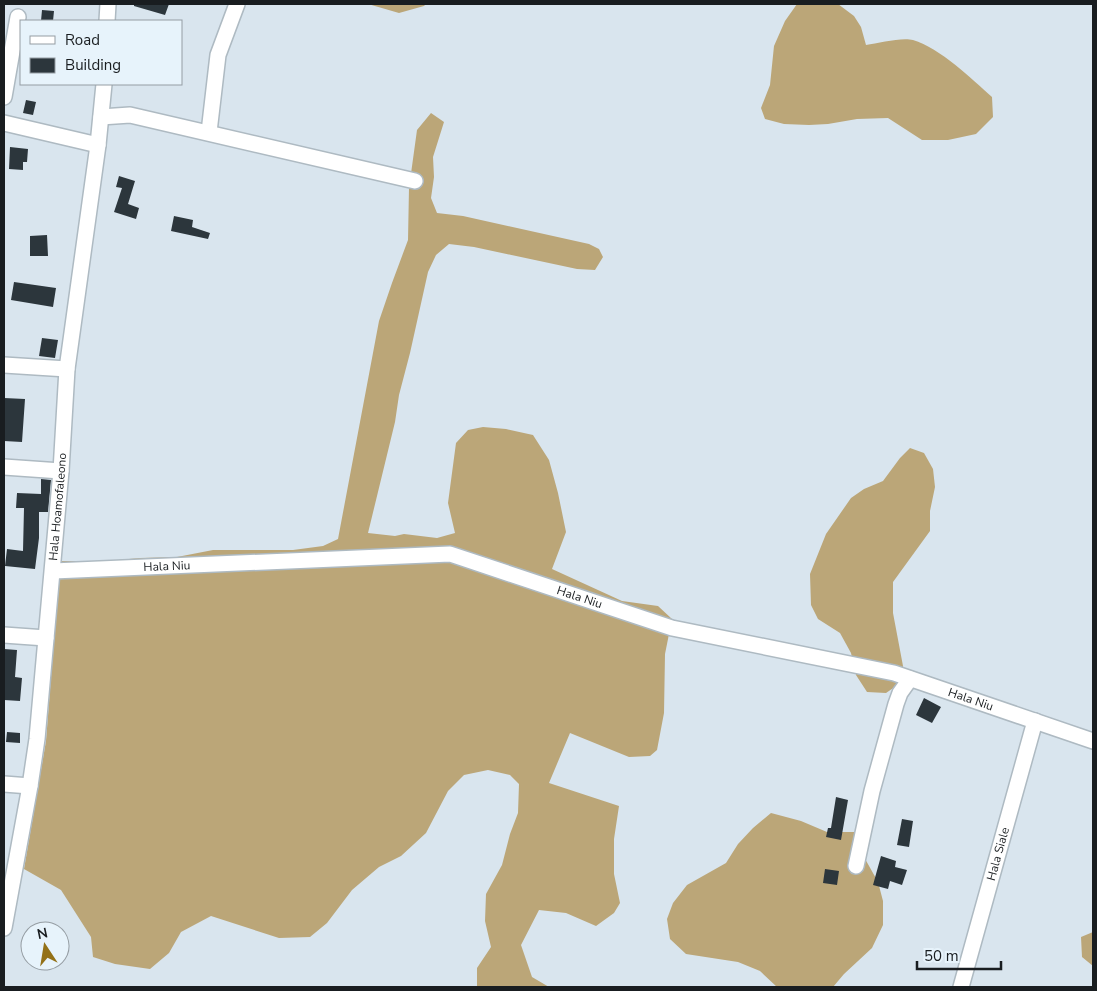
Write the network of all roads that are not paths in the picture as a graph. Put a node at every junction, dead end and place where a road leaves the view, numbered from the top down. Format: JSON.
{"nodes":[{"id":1,"x":108,"y":4,"type":"edge"},
{"id":2,"x":237,"y":4,"type":"edge"},
{"id":3,"x":18,"y":17,"type":"dead end"},
{"id":4,"x":108,"y":20,"type":"edge"},
{"id":5,"x":104,"y":85,"type":"edge"},
{"id":6,"x":4,"y":97,"type":"edge"},
{"id":7,"x":101,"y":118,"type":"junction"},
{"id":8,"x":4,"y":123,"type":"edge"},
{"id":9,"x":209,"y":132,"type":"junction"},
{"id":10,"x":98,"y":146,"type":"junction"},
{"id":11,"x":415,"y":181,"type":"dead end"},
{"id":12,"x":4,"y":365,"type":"edge"},
{"id":13,"x":67,"y":370,"type":"junction"},
{"id":14,"x":4,"y":467,"type":"edge"},
{"id":15,"x":61,"y":471,"type":"junction"},
{"id":16,"x":53,"y":571,"type":"junction"},
{"id":17,"x":4,"y":635,"type":"edge"},
{"id":18,"x":46,"y":638,"type":"junction"},
{"id":19,"x":910,"y":679,"type":"junction"},
{"id":20,"x":1035,"y":721,"type":"junction"},
{"id":21,"x":1093,"y":740,"type":"edge"},
{"id":22,"x":4,"y":784,"type":"edge"},
{"id":23,"x":30,"y":786,"type":"junction"},
{"id":24,"x":856,"y":866,"type":"dead end"},
{"id":25,"x":4,"y":928,"type":"edge"},
{"id":26,"x":961,"y":987,"type":"edge"}],
"edges":[{"from":1,"to":4,"type":"street"},
{"from":2,"to":9,"type":"street"},
{"from":3,"to":6,"type":"street"},
{"from":5,"to":7,"type":"street","name":"Hala Hoamofaleono"},
{"from":7,"to":9,"type":"street"},
{"from":7,"to":10,"type":"street","name":"Hala Hoamofaleono"},
{"from":8,"to":10,"type":"street"},
{"from":9,"to":11,"type":"street"},
{"from":10,"to":13,"type":"street","name":"Hala Hoamofaleono"},
{"from":12,"to":13,"type":"street"},
{"from":13,"to":15,"type":"street","name":"Hala Hoamofaleono"},
{"from":14,"to":15,"type":"street"},
{"from":15,"to":16,"type":"street","name":"Hala Hoamofaleono"},
{"from":16,"to":18,"type":"street","name":"Hala Hoamofaleono"},
{"from":16,"to":19,"type":"street","name":"Hala Niu"},
{"from":17,"to":18,"type":"street"},
{"from":18,"to":23,"type":"street","name":"Hala Hoamofaleono"},
{"from":19,"to":20,"type":"street","name":"Hala Niu"},
{"from":19,"to":24,"type":"street"},
{"from":20,"to":21,"type":"street","name":"Hala Niu"},
{"from":20,"to":26,"type":"street","name":"Hala Siale"},
{"from":22,"to":23,"type":"street"},
{"from":23,"to":25,"type":"street","name":"Hala Hoamofaleono"}]}
